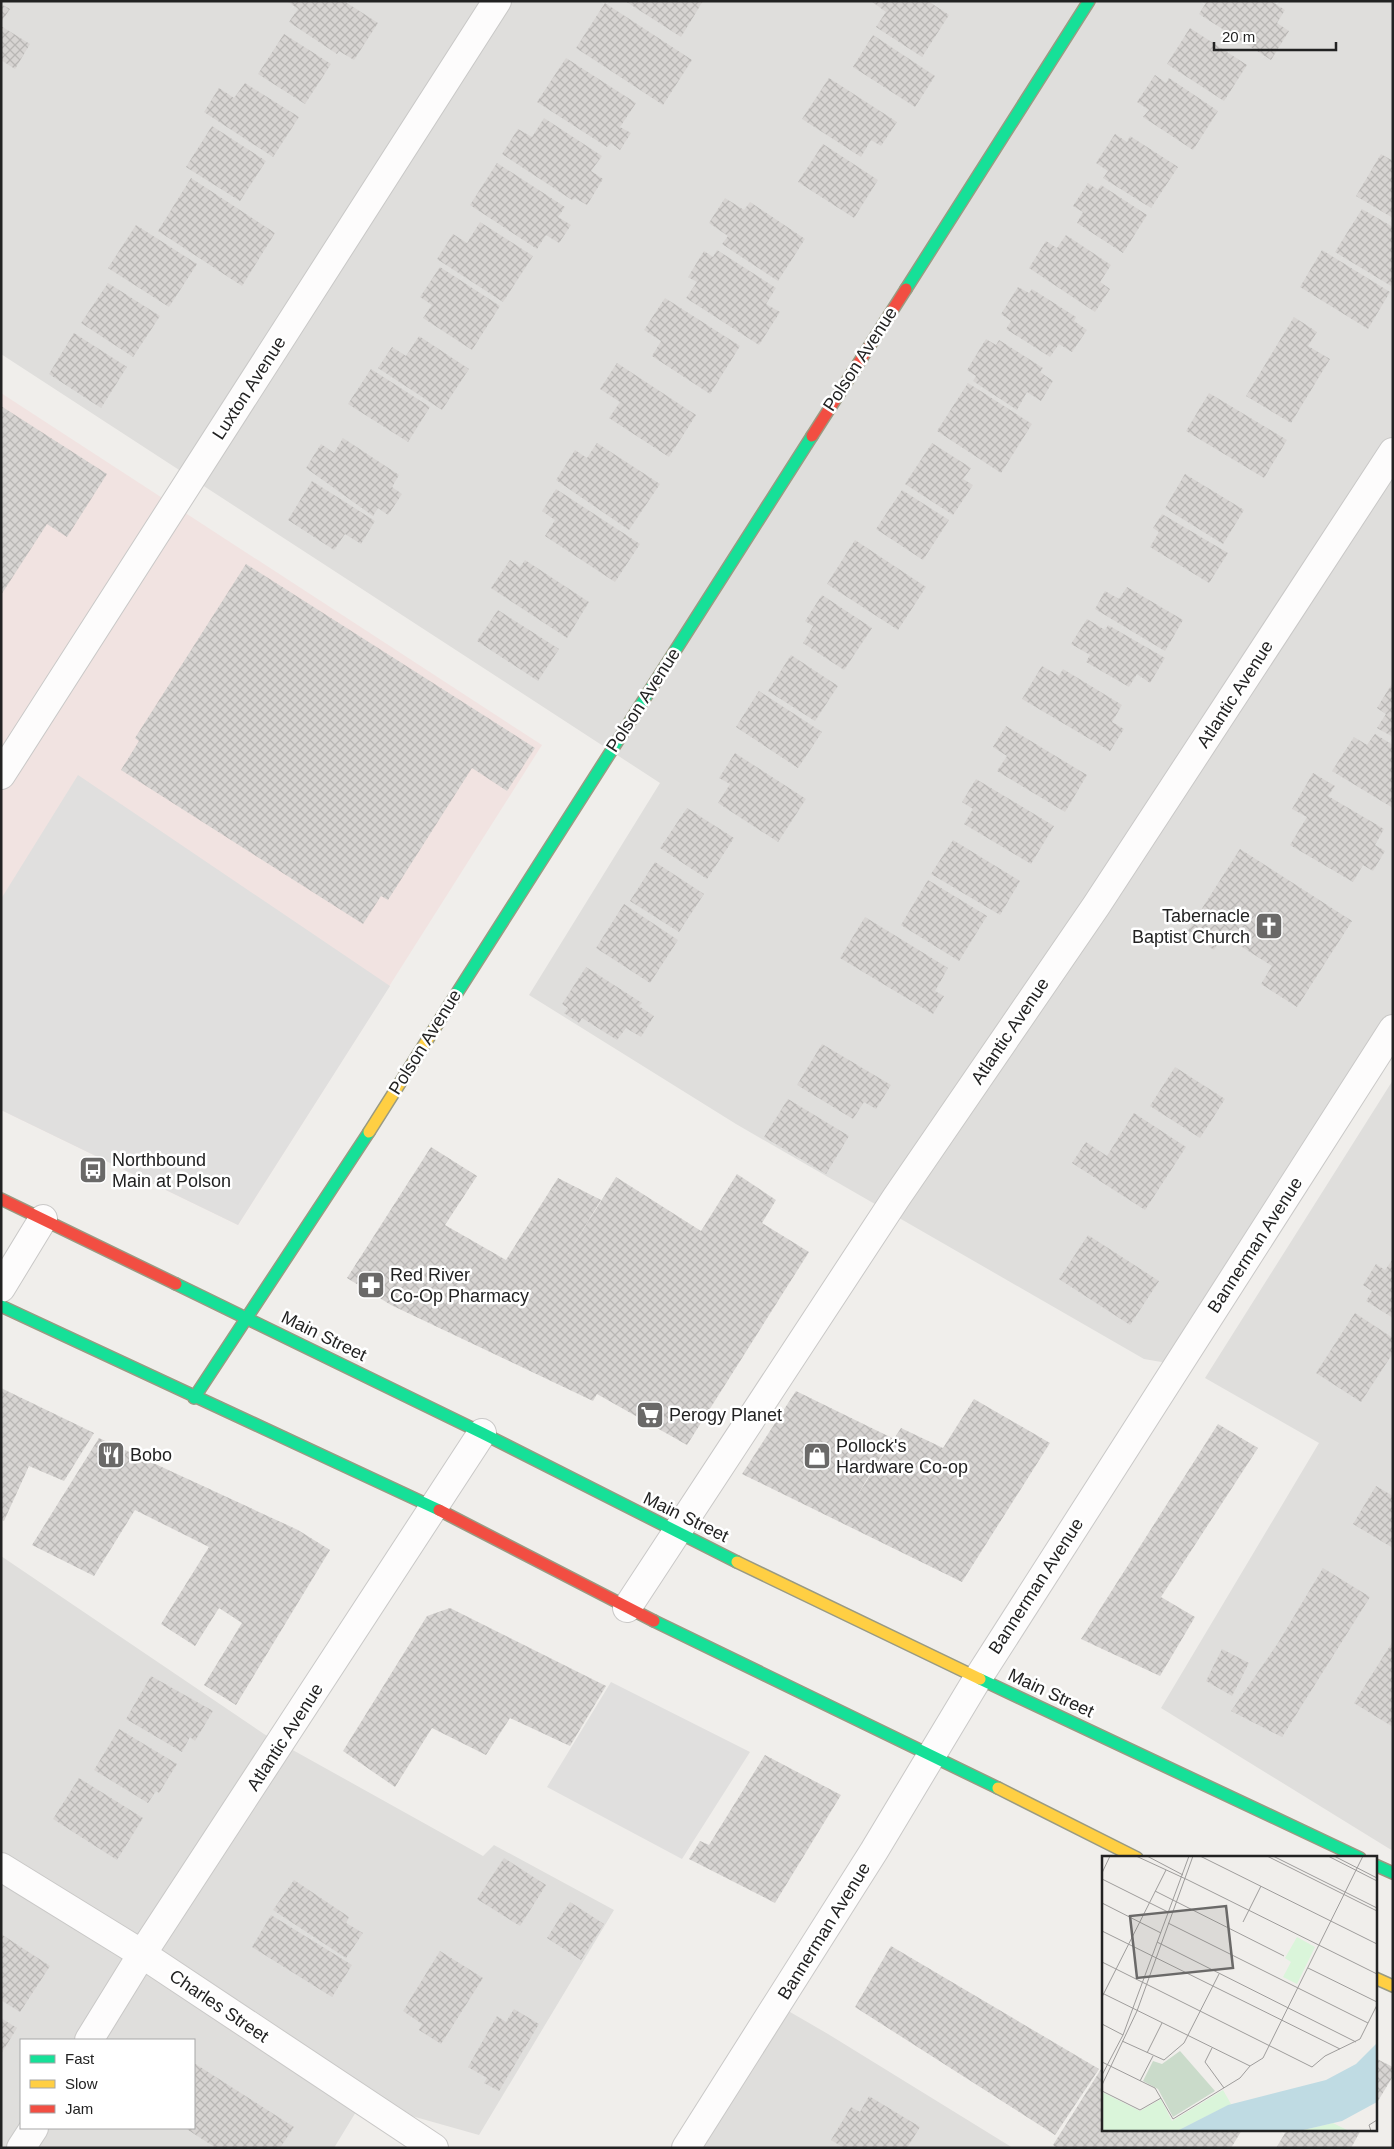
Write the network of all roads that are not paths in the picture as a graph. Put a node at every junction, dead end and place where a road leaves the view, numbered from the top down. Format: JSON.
{"nodes":[{"id":1,"x":497,"y":1,"type":"edge"},
{"id":2,"x":1089,"y":1,"type":"edge"},
{"id":3,"x":1393,"y":452,"type":"edge"},
{"id":4,"x":1,"y":775,"type":"edge"},
{"id":5,"x":1393,"y":1029,"type":"edge"},
{"id":6,"x":1,"y":1199,"type":"edge"},
{"id":7,"x":43,"y":1220,"type":"junction"},
{"id":8,"x":1,"y":1288,"type":"edge"},
{"id":9,"x":1,"y":1306,"type":"edge"},
{"id":10,"x":248,"y":1318,"type":"junction"},
{"id":11,"x":194,"y":1398,"type":"junction"},
{"id":12,"x":482,"y":1433,"type":"junction"},
{"id":13,"x":435,"y":1508,"type":"junction"},
{"id":14,"x":675,"y":1532,"type":"junction"},
{"id":15,"x":626,"y":1608,"type":"junction"},
{"id":16,"x":978,"y":1678,"type":"junction"},
{"id":17,"x":933,"y":1755,"type":"junction"},
{"id":18,"x":1133,"y":1856,"type":"edge"},
{"id":19,"x":1356,"y":1856,"type":"edge"},
{"id":20,"x":1376,"y":1865,"type":"edge"},
{"id":21,"x":1,"y":1867,"type":"edge"},
{"id":22,"x":1393,"y":1873,"type":"edge"},
{"id":23,"x":142,"y":1954,"type":"junction"},
{"id":24,"x":1376,"y":1978,"type":"edge"},
{"id":25,"x":1393,"y":1986,"type":"edge"},
{"id":26,"x":90,"y":2039,"type":"edge"},
{"id":27,"x":33,"y":2129,"type":"edge"},
{"id":28,"x":21,"y":2148,"type":"edge"},
{"id":29,"x":434,"y":2148,"type":"edge"},
{"id":30,"x":686,"y":2148,"type":"edge"}],
"edges":[{"from":1,"to":4,"type":"street","name":"Luxton Avenue"},
{"from":2,"to":10,"type":"main road","name":"Polson Avenue"},
{"from":3,"to":14,"type":"street","name":"Atlantic Avenue"},
{"from":5,"to":16,"type":"street","name":"Bannerman Avenue"},
{"from":6,"to":7,"type":"main road","name":"Main Street"},
{"from":7,"to":8,"type":"street"},
{"from":7,"to":10,"type":"main road","name":"Main Street"},
{"from":9,"to":11,"type":"main road"},
{"from":10,"to":11,"type":"main road","name":"Polson Avenue"},
{"from":10,"to":12,"type":"main road","name":"Main Street"},
{"from":11,"to":13,"type":"main road"},
{"from":12,"to":13,"type":"street","name":"Atlantic Avenue"},
{"from":12,"to":14,"type":"main road","name":"Main Street"},
{"from":13,"to":15,"type":"main road"},
{"from":13,"to":23,"type":"street","name":"Atlantic Avenue"},
{"from":14,"to":15,"type":"street","name":"Atlantic Avenue"},
{"from":14,"to":16,"type":"main road","name":"Main Street"},
{"from":15,"to":17,"type":"main road"},
{"from":16,"to":17,"type":"street","name":"Bannerman Avenue"},
{"from":16,"to":19,"type":"main road","name":"Main Street"},
{"from":17,"to":18,"type":"main road"},
{"from":17,"to":30,"type":"street","name":"Bannerman Avenue"},
{"from":20,"to":22,"type":"main road"},
{"from":21,"to":23,"type":"street","name":"Charles Street"},
{"from":23,"to":26,"type":"street","name":"Atlantic Avenue"},
{"from":23,"to":29,"type":"street","name":"Charles Street"},
{"from":24,"to":25,"type":"main road"},
{"from":27,"to":28,"type":"street"}]}
